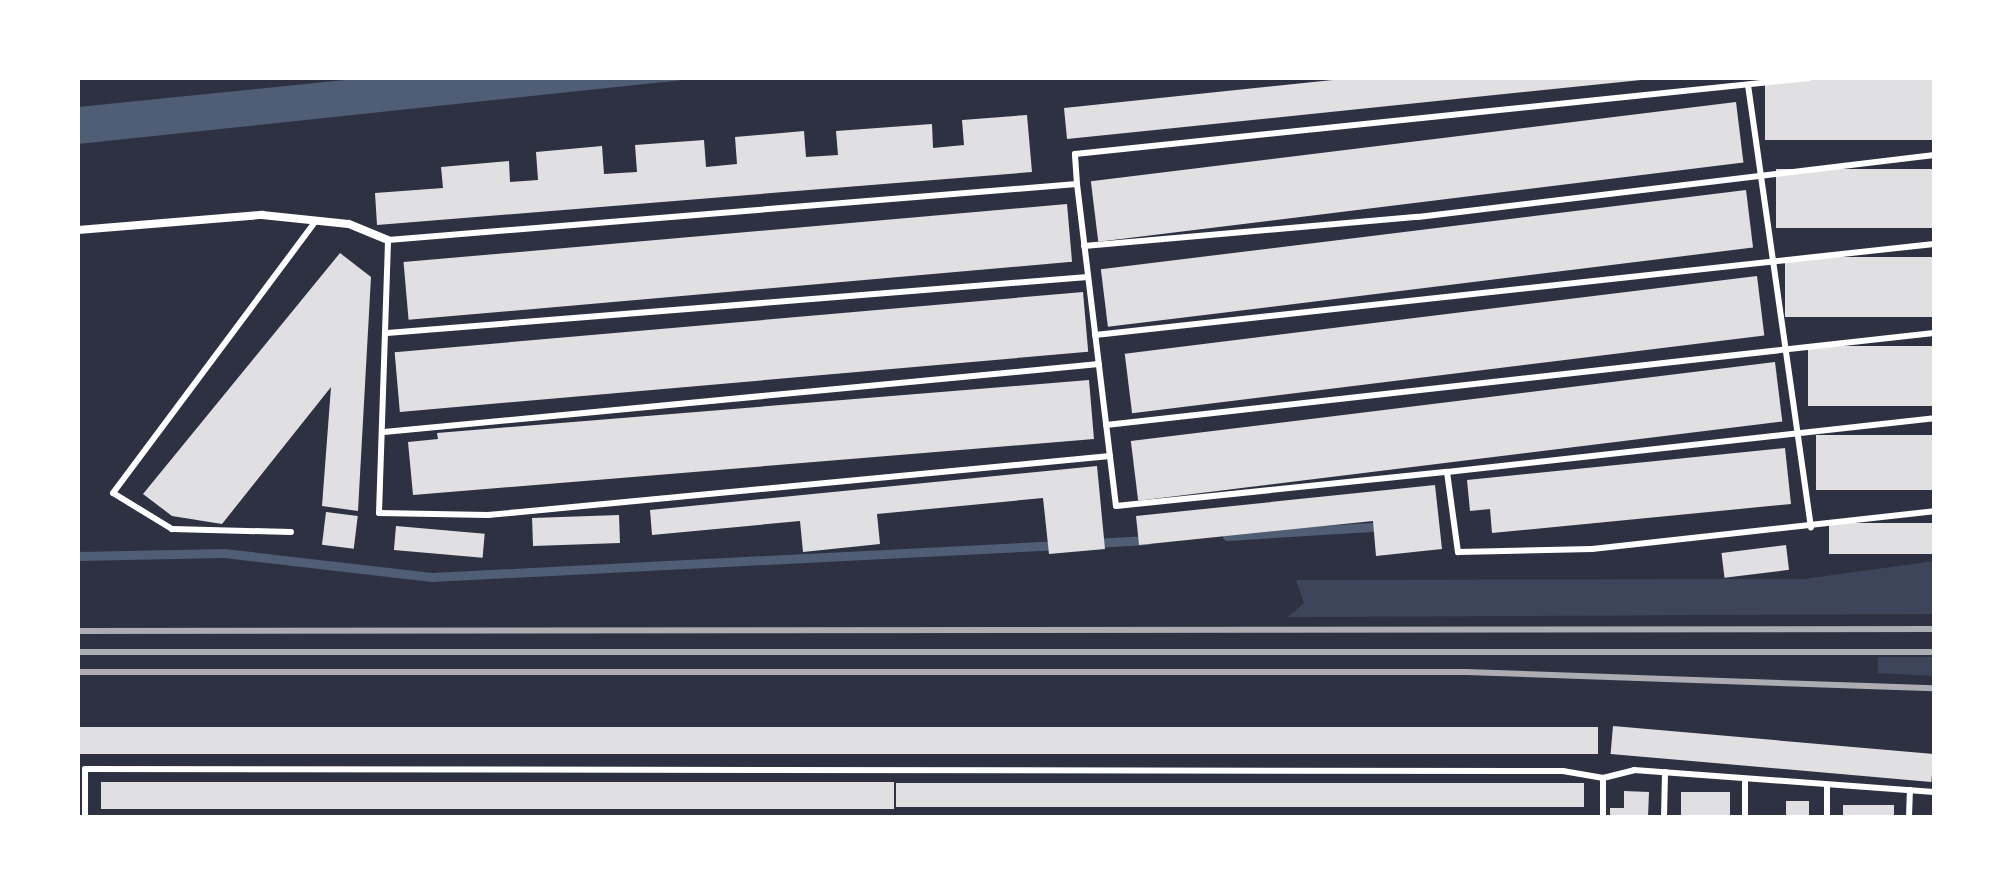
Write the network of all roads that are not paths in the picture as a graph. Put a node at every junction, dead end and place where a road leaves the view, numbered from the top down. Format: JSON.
{"nodes":[{"id":1,"x":1809,"y":78,"type":"edge"},
{"id":2,"x":1748,"y":85,"type":"junction"},
{"id":3,"x":1934,"y":155,"type":"edge"},
{"id":4,"x":1758,"y":177,"type":"junction"},
{"id":5,"x":1077,"y":184,"type":"junction"},
{"id":6,"x":314,"y":223,"type":"junction"},
{"id":7,"x":78,"y":230,"type":"edge"},
{"id":8,"x":388,"y":240,"type":"junction"},
{"id":9,"x":1934,"y":244,"type":"edge"},
{"id":10,"x":1084,"y":246,"type":"junction"},
{"id":11,"x":1771,"y":263,"type":"junction"},
{"id":12,"x":1088,"y":277,"type":"junction"},
{"id":13,"x":387,"y":333,"type":"junction"},
{"id":14,"x":1934,"y":333,"type":"edge"},
{"id":15,"x":1095,"y":335,"type":"junction"},
{"id":16,"x":1784,"y":350,"type":"junction"},
{"id":17,"x":1099,"y":364,"type":"junction"},
{"id":18,"x":1934,"y":418,"type":"edge"},
{"id":19,"x":1106,"y":425,"type":"junction"},
{"id":20,"x":384,"y":432,"type":"junction"},
{"id":21,"x":1796,"y":434,"type":"junction"},
{"id":22,"x":1110,"y":456,"type":"junction"},
{"id":23,"x":1447,"y":472,"type":"junction"},
{"id":24,"x":1934,"y":511,"type":"edge"},
{"id":25,"x":1811,"y":528,"type":"junction"},
{"id":26,"x":291,"y":532,"type":"dead end"},
{"id":27,"x":1665,"y":772,"type":"junction"},
{"id":28,"x":1603,"y":778,"type":"junction"},
{"id":29,"x":1745,"y":779,"type":"junction"},
{"id":30,"x":1827,"y":785,"type":"junction"},
{"id":31,"x":1910,"y":790,"type":"junction"},
{"id":32,"x":1934,"y":792,"type":"edge"},
{"id":33,"x":85,"y":817,"type":"edge"},
{"id":34,"x":1603,"y":817,"type":"edge"},
{"id":35,"x":1664,"y":817,"type":"edge"},
{"id":36,"x":1745,"y":817,"type":"edge"},
{"id":37,"x":1827,"y":817,"type":"edge"},
{"id":38,"x":1909,"y":817,"type":"edge"}],
"edges":[{"from":1,"to":2,"type":"lane"},
{"from":2,"to":4,"type":"lane"},
{"from":2,"to":5,"type":"lane"},
{"from":3,"to":4,"type":"lane"},
{"from":4,"to":10,"type":"lane"},
{"from":4,"to":11,"type":"lane"},
{"from":5,"to":8,"type":"lane"},
{"from":5,"to":10,"type":"lane"},
{"from":6,"to":7,"type":"street"},
{"from":6,"to":8,"type":"street"},
{"from":6,"to":26,"type":"lane"},
{"from":8,"to":13,"type":"lane"},
{"from":9,"to":11,"type":"lane"},
{"from":10,"to":12,"type":"lane"},
{"from":11,"to":15,"type":"lane"},
{"from":11,"to":16,"type":"lane"},
{"from":12,"to":13,"type":"lane"},
{"from":12,"to":15,"type":"lane"},
{"from":13,"to":20,"type":"lane"},
{"from":14,"to":16,"type":"lane"},
{"from":15,"to":17,"type":"lane"},
{"from":16,"to":19,"type":"lane"},
{"from":16,"to":21,"type":"lane"},
{"from":17,"to":19,"type":"lane"},
{"from":17,"to":20,"type":"lane"},
{"from":18,"to":21,"type":"lane"},
{"from":19,"to":22,"type":"lane"},
{"from":20,"to":22,"type":"lane"},
{"from":21,"to":23,"type":"lane"},
{"from":21,"to":25,"type":"lane"},
{"from":22,"to":23,"type":"lane"},
{"from":23,"to":25,"type":"lane"},
{"from":24,"to":25,"type":"lane"},
{"from":27,"to":28,"type":"lane"},
{"from":27,"to":29,"type":"lane"},
{"from":27,"to":35,"type":"lane"},
{"from":28,"to":33,"type":"lane"},
{"from":28,"to":34,"type":"lane"},
{"from":29,"to":30,"type":"lane"},
{"from":29,"to":36,"type":"lane"},
{"from":30,"to":31,"type":"lane"},
{"from":30,"to":37,"type":"lane"},
{"from":31,"to":32,"type":"lane"},
{"from":31,"to":38,"type":"lane"}]}
